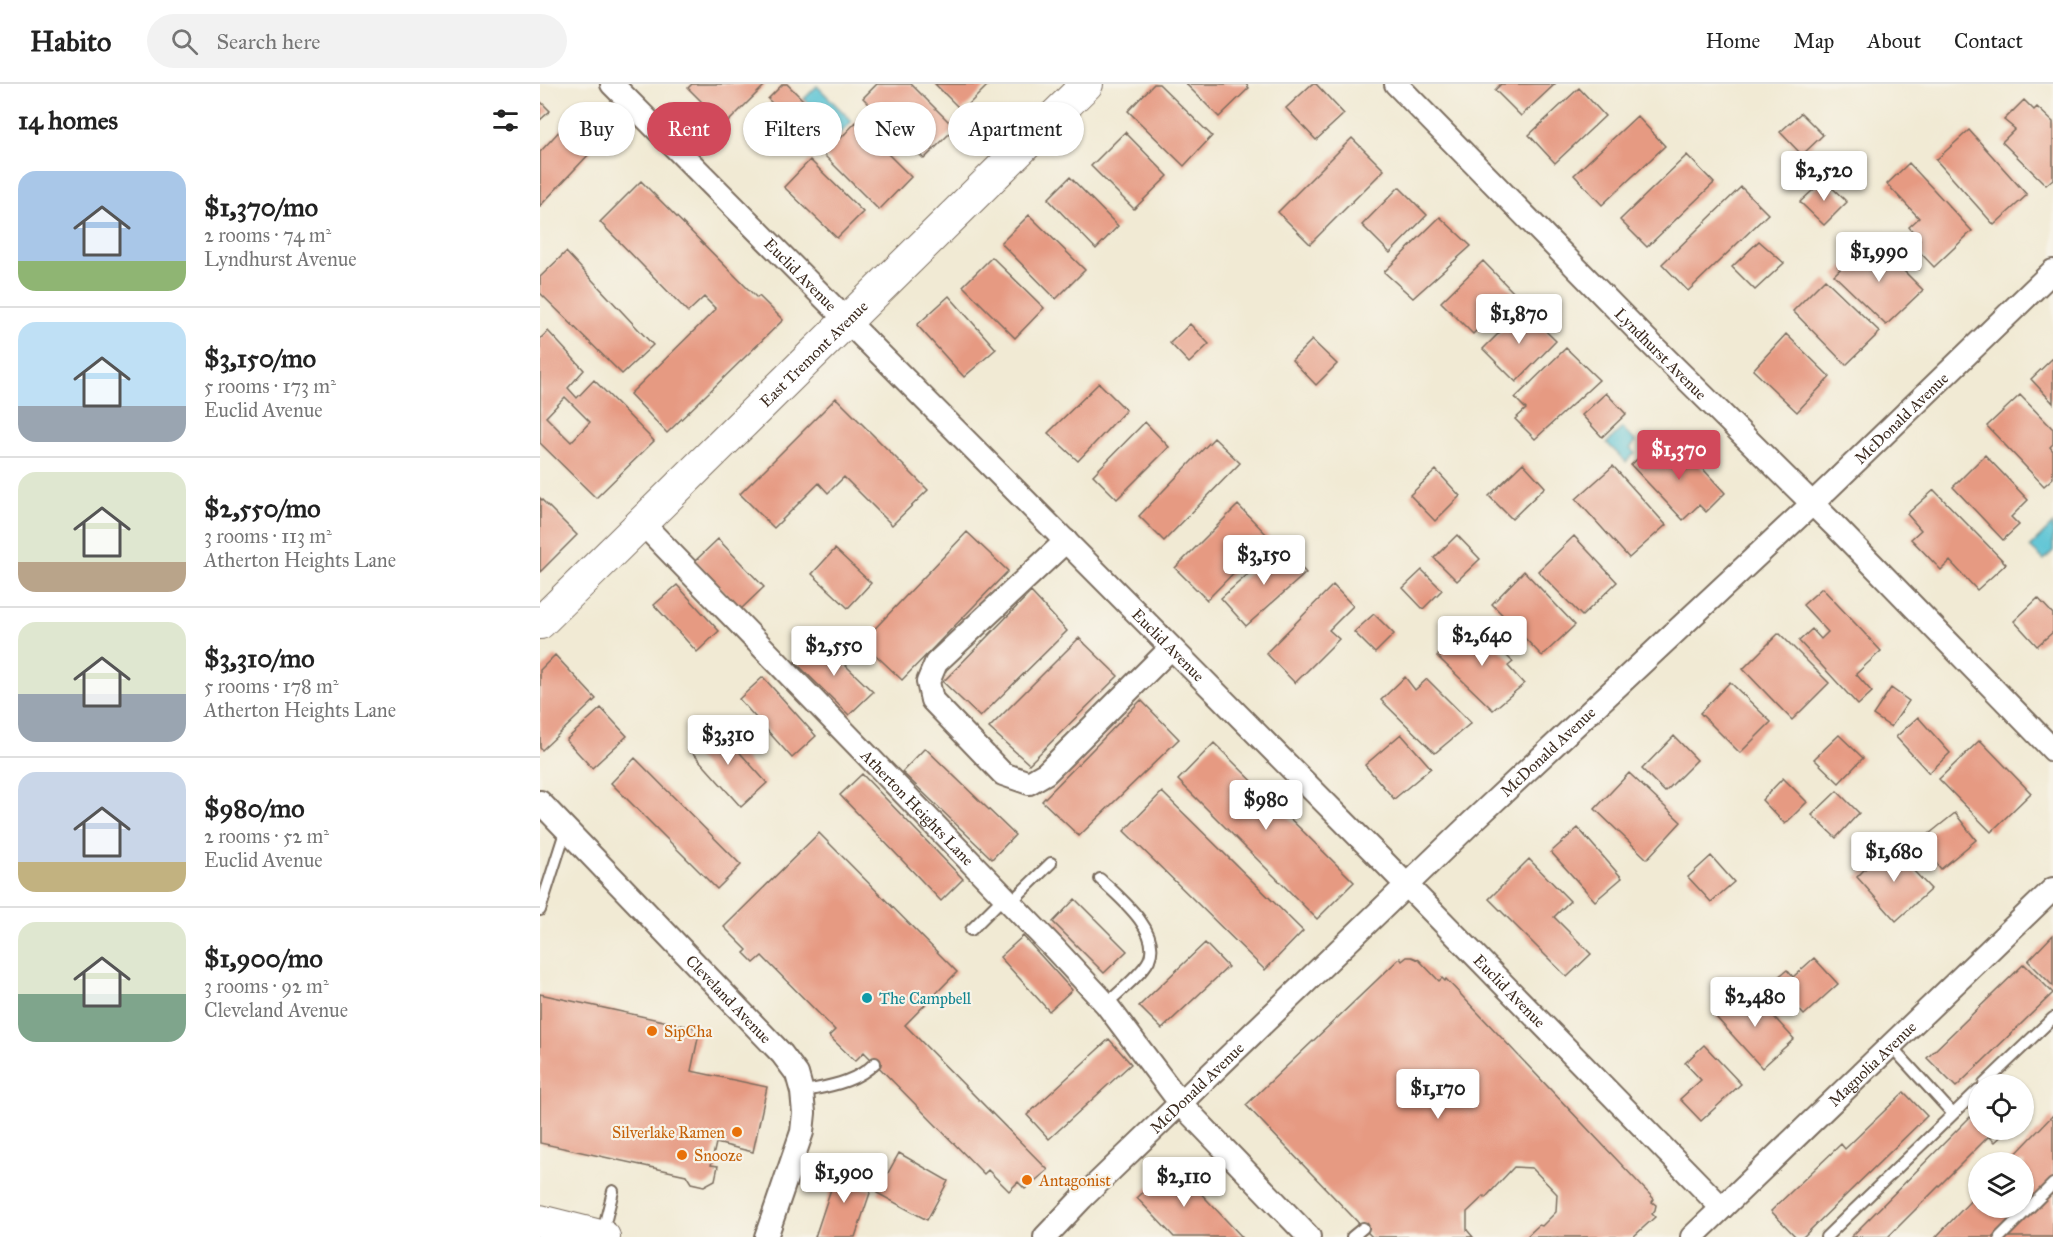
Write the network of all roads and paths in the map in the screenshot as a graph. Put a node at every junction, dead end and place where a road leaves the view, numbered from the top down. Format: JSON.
{"nodes":[{"id":1,"x":612,"y":84,"type":"edge"},
{"id":2,"x":1087,"y":84,"type":"edge"},
{"id":3,"x":1396,"y":84,"type":"edge"},
{"id":4,"x":2053,"y":271,"type":"edge"},
{"id":5,"x":847,"y":320,"type":"junction"},
{"id":6,"x":1812,"y":504,"type":"junction"},
{"id":7,"x":642,"y":523,"type":"junction"},
{"id":8,"x":1066,"y":542,"type":"junction"},
{"id":9,"x":540,"y":623,"type":"edge"},
{"id":10,"x":1172,"y":648,"type":"junction"},
{"id":11,"x":2053,"y":750,"type":"edge"},
{"id":12,"x":540,"y":802,"type":"edge"},
{"id":13,"x":566,"y":829,"type":"junction"},
{"id":14,"x":1051,"y":863,"type":"dead end"},
{"id":15,"x":1100,"y":879,"type":"dead end"},
{"id":16,"x":1407,"y":886,"type":"junction"},
{"id":17,"x":2053,"y":889,"type":"edge"},
{"id":18,"x":1007,"y":900,"type":"junction"},
{"id":19,"x":540,"y":910,"type":"edge"},
{"id":20,"x":971,"y":930,"type":"dead end"},
{"id":21,"x":1106,"y":1004,"type":"junction"},
{"id":22,"x":2053,"y":1018,"type":"edge"},
{"id":23,"x":1890,"y":1045,"type":"junction"},
{"id":24,"x":875,"y":1063,"type":"dead end"},
{"id":25,"x":1994,"y":1074,"type":"edge"},
{"id":26,"x":802,"y":1092,"type":"junction"},
{"id":27,"x":1968,"y":1100,"type":"edge"},
{"id":28,"x":1181,"y":1104,"type":"junction"},
{"id":29,"x":1953,"y":1114,"type":"junction"},
{"id":30,"x":2053,"y":1184,"type":"edge"},
{"id":31,"x":613,"y":1191,"type":"dead end"},
{"id":32,"x":1722,"y":1208,"type":"junction"},
{"id":33,"x":540,"y":1221,"type":"edge"},
{"id":34,"x":1363,"y":1228,"type":"dead end"},
{"id":35,"x":603,"y":1237,"type":"edge"},
{"id":36,"x":766,"y":1237,"type":"edge"},
{"id":37,"x":1045,"y":1237,"type":"edge"},
{"id":38,"x":1309,"y":1237,"type":"edge"},
{"id":39,"x":1352,"y":1237,"type":"edge"},
{"id":40,"x":1692,"y":1237,"type":"edge"},
{"id":41,"x":1826,"y":1237,"type":"edge"},
{"id":42,"x":2000,"y":1237,"type":"edge"}],
"edges":[{"from":1,"to":5,"type":"street","name":"Euclid Avenue"},
{"from":2,"to":5,"type":"street","name":"East Tremont Avenue"},
{"from":3,"to":6,"type":"street","name":"Lyndhurst Avenue"},
{"from":4,"to":6,"type":"street","name":"McDonald Avenue"},
{"from":5,"to":7,"type":"street","name":"East Tremont Avenue"},
{"from":5,"to":8,"type":"street","name":"Euclid Avenue"},
{"from":6,"to":11,"type":"street","name":"Lyndhurst Avenue"},
{"from":6,"to":16,"type":"street","name":"McDonald Avenue"},
{"from":7,"to":9,"type":"street","name":"East Tremont Avenue"},
{"from":7,"to":18,"type":"street","name":"Atherton Heights Lane"},
{"from":8,"to":10,"type":"street","name":"Euclid Avenue"},
{"from":8,"to":10,"type":"street"},
{"from":10,"to":16,"type":"street","name":"Euclid Avenue"},
{"from":12,"to":13,"type":"street","name":"Cleveland Avenue"},
{"from":13,"to":19,"type":"lane"},
{"from":13,"to":26,"type":"street","name":"Cleveland Avenue"},
{"from":14,"to":18,"type":"lane"},
{"from":15,"to":21,"type":"lane"},
{"from":16,"to":28,"type":"street","name":"McDonald Avenue"},
{"from":16,"to":32,"type":"street","name":"Euclid Avenue"},
{"from":17,"to":23,"type":"street","name":"Magnolia Avenue"},
{"from":18,"to":20,"type":"lane"},
{"from":18,"to":21,"type":"street","name":"Atherton Heights Lane"},
{"from":21,"to":28,"type":"street","name":"Atherton Heights Lane"},
{"from":22,"to":25,"type":"lane"},
{"from":23,"to":29,"type":"lane"},
{"from":23,"to":32,"type":"street","name":"Magnolia Avenue"},
{"from":24,"to":26,"type":"lane"},
{"from":26,"to":36,"type":"street","name":"Cleveland Avenue"},
{"from":27,"to":29,"type":"lane"},
{"from":28,"to":37,"type":"street","name":"McDonald Avenue"},
{"from":28,"to":38,"type":"street","name":"Atherton Heights Lane"},
{"from":29,"to":41,"type":"lane"},
{"from":30,"to":42,"type":"lane"},
{"from":31,"to":35,"type":"lane"},
{"from":32,"to":40,"type":"street","name":"Magnolia Avenue"},
{"from":33,"to":35,"type":"street"},
{"from":34,"to":39,"type":"lane"}]}
